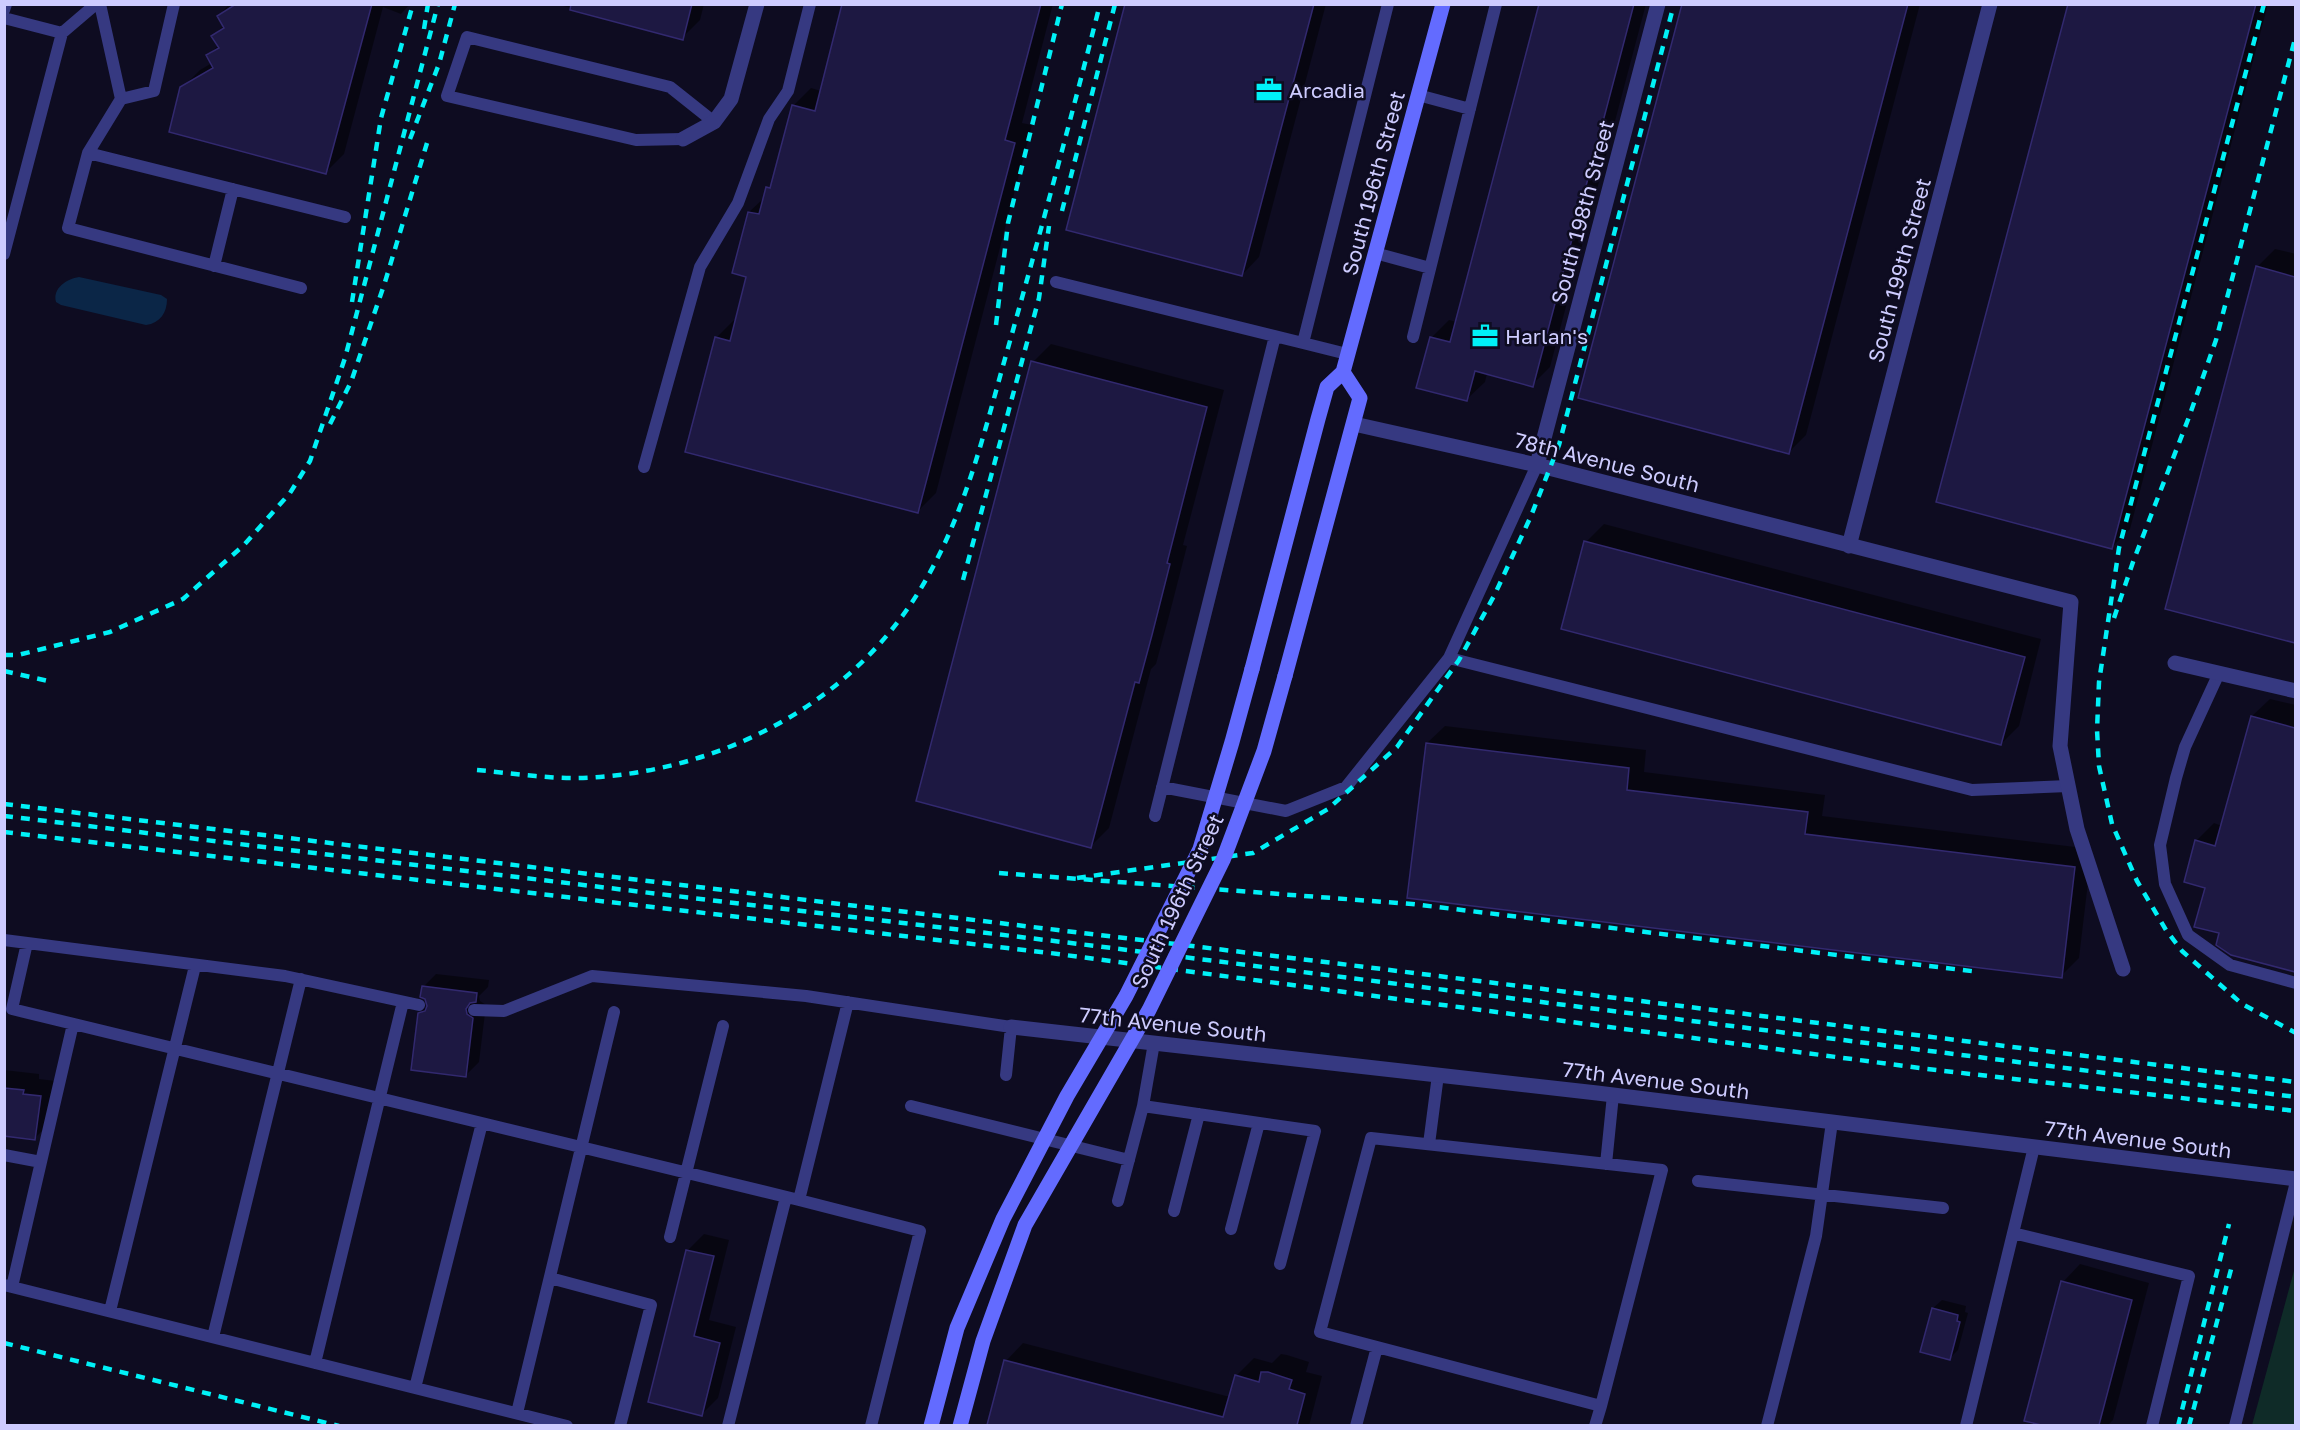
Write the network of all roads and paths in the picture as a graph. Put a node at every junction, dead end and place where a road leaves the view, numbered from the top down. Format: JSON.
{"nodes":[{"id":1,"x":6,"y":4,"type":"edge"},
{"id":2,"x":96,"y":4,"type":"edge"},
{"id":3,"x":100,"y":4,"type":"edge"},
{"id":4,"x":174,"y":4,"type":"edge"},
{"id":5,"x":757,"y":4,"type":"edge"},
{"id":6,"x":810,"y":4,"type":"edge"},
{"id":7,"x":1388,"y":4,"type":"edge"},
{"id":8,"x":1443,"y":4,"type":"edge"},
{"id":9,"x":1496,"y":4,"type":"edge"},
{"id":10,"x":1658,"y":4,"type":"edge"},
{"id":11,"x":1990,"y":4,"type":"edge"},
{"id":12,"x":4,"y":10,"type":"edge"},
{"id":13,"x":4,"y":18,"type":"edge"},
{"id":14,"x":62,"y":33,"type":"junction"},
{"id":15,"x":1418,"y":95,"type":"junction"},
{"id":16,"x":121,"y":99,"type":"junction"},
{"id":17,"x":1470,"y":109,"type":"junction"},
{"id":18,"x":714,"y":122,"type":"junction"},
{"id":19,"x":683,"y":139,"type":"joint"},
{"id":20,"x":88,"y":153,"type":"junction"},
{"id":21,"x":233,"y":189,"type":"junction"},
{"id":22,"x":345,"y":217,"type":"dead end"},
{"id":23,"x":9,"y":220,"type":"edge"},
{"id":24,"x":1375,"y":253,"type":"junction"},
{"id":25,"x":4,"y":254,"type":"edge"},
{"id":26,"x":214,"y":266,"type":"junction"},
{"id":27,"x":1430,"y":268,"type":"junction"},
{"id":28,"x":1056,"y":282,"type":"dead end"},
{"id":29,"x":301,"y":288,"type":"dead end"},
{"id":30,"x":1275,"y":336,"type":"junction"},
{"id":31,"x":1413,"y":337,"type":"dead end"},
{"id":32,"x":1303,"y":344,"type":"junction"},
{"id":33,"x":1347,"y":354,"type":"junction"},
{"id":34,"x":1343,"y":372,"type":"junction"},
{"id":35,"x":1354,"y":424,"type":"junction"},
{"id":36,"x":1537,"y":465,"type":"junction"},
{"id":37,"x":644,"y":467,"type":"dead end"},
{"id":38,"x":1848,"y":546,"type":"junction"},
{"id":39,"x":1449,"y":658,"type":"junction"},
{"id":40,"x":2175,"y":663,"type":"dead end"},
{"id":41,"x":2218,"y":673,"type":"junction"},
{"id":42,"x":2295,"y":691,"type":"edge"},
{"id":43,"x":2068,"y":786,"type":"junction"},
{"id":44,"x":1162,"y":787,"type":"junction"},
{"id":45,"x":1155,"y":816,"type":"dead end"},
{"id":46,"x":4,"y":940,"type":"edge"},
{"id":47,"x":27,"y":943,"type":"junction"},
{"id":48,"x":195,"y":966,"type":"junction"},
{"id":49,"x":2123,"y":969,"type":"dead end"},
{"id":50,"x":301,"y":979,"type":"junction"},
{"id":51,"x":2295,"y":983,"type":"edge"},
{"id":52,"x":403,"y":1002,"type":"junction"},
{"id":53,"x":848,"y":1002,"type":"junction"},
{"id":54,"x":419,"y":1005,"type":"dead end"},
{"id":55,"x":474,"y":1010,"type":"dead end"},
{"id":56,"x":614,"y":1012,"type":"dead end"},
{"id":57,"x":73,"y":1024,"type":"junction"},
{"id":58,"x":723,"y":1026,"type":"dead end"},
{"id":59,"x":1011,"y":1027,"type":"junction"},
{"id":60,"x":1154,"y":1043,"type":"junction"},
{"id":61,"x":175,"y":1048,"type":"junction"},
{"id":62,"x":278,"y":1074,"type":"junction"},
{"id":63,"x":1006,"y":1075,"type":"dead end"},
{"id":64,"x":1438,"y":1075,"type":"junction"},
{"id":65,"x":1613,"y":1095,"type":"junction"},
{"id":66,"x":381,"y":1099,"type":"junction"},
{"id":67,"x":911,"y":1106,"type":"dead end"},
{"id":68,"x":1143,"y":1106,"type":"junction"},
{"id":69,"x":1199,"y":1114,"type":"junction"},
{"id":70,"x":1832,"y":1122,"type":"junction"},
{"id":71,"x":482,"y":1123,"type":"junction"},
{"id":72,"x":1259,"y":1123,"type":"junction"},
{"id":73,"x":1429,"y":1144,"type":"junction"},
{"id":74,"x":581,"y":1147,"type":"junction"},
{"id":75,"x":2034,"y":1147,"type":"junction"},
{"id":76,"x":4,"y":1155,"type":"edge"},
{"id":77,"x":1128,"y":1160,"type":"junction"},
{"id":78,"x":41,"y":1162,"type":"junction"},
{"id":79,"x":1606,"y":1164,"type":"junction"},
{"id":80,"x":686,"y":1173,"type":"junction"},
{"id":81,"x":2295,"y":1180,"type":"edge"},
{"id":82,"x":1698,"y":1181,"type":"dead end"},
{"id":83,"x":1821,"y":1195,"type":"junction"},
{"id":84,"x":786,"y":1197,"type":"junction"},
{"id":85,"x":799,"y":1200,"type":"junction"},
{"id":86,"x":1118,"y":1201,"type":"dead end"},
{"id":87,"x":1943,"y":1208,"type":"dead end"},
{"id":88,"x":1174,"y":1211,"type":"dead end"},
{"id":89,"x":1231,"y":1229,"type":"dead end"},
{"id":90,"x":2013,"y":1233,"type":"junction"},
{"id":91,"x":670,"y":1237,"type":"dead end"},
{"id":92,"x":1280,"y":1264,"type":"dead end"},
{"id":93,"x":550,"y":1278,"type":"junction"},
{"id":94,"x":8,"y":1286,"type":"edge"},
{"id":95,"x":110,"y":1311,"type":"junction"},
{"id":96,"x":213,"y":1337,"type":"junction"},
{"id":97,"x":1377,"y":1347,"type":"junction"},
{"id":98,"x":315,"y":1363,"type":"junction"},
{"id":99,"x":415,"y":1388,"type":"junction"},
{"id":100,"x":1601,"y":1406,"type":"junction"},
{"id":101,"x":517,"y":1413,"type":"junction"},
{"id":102,"x":567,"y":1425,"type":"edge"},
{"id":103,"x":620,"y":1425,"type":"edge"},
{"id":104,"x":728,"y":1425,"type":"edge"},
{"id":105,"x":871,"y":1425,"type":"edge"},
{"id":106,"x":932,"y":1425,"type":"edge"},
{"id":107,"x":960,"y":1425,"type":"edge"},
{"id":108,"x":1356,"y":1425,"type":"edge"},
{"id":109,"x":1595,"y":1425,"type":"edge"},
{"id":110,"x":1767,"y":1425,"type":"edge"},
{"id":111,"x":1966,"y":1425,"type":"edge"},
{"id":112,"x":2152,"y":1425,"type":"edge"},
{"id":113,"x":2235,"y":1425,"type":"edge"}],
"edges":[{"from":1,"to":12,"type":"lane"},
{"from":2,"to":14,"type":"lane"},
{"from":3,"to":16,"type":"lane"},
{"from":4,"to":16,"type":"lane"},
{"from":5,"to":18,"type":"street"},
{"from":6,"to":37,"type":"lane"},
{"from":7,"to":32,"type":"lane"},
{"from":8,"to":15,"type":"main road","name":"South 196th Street"},
{"from":9,"to":17,"type":"lane"},
{"from":10,"to":36,"type":"street","name":"South 198th Street"},
{"from":11,"to":38,"type":"street","name":"South 199th Street"},
{"from":13,"to":14,"type":"lane"},
{"from":14,"to":23,"type":"lane"},
{"from":15,"to":17,"type":"lane"},
{"from":15,"to":24,"type":"main road","name":"South 196th Street"},
{"from":16,"to":20,"type":"lane"},
{"from":17,"to":27,"type":"lane"},
{"from":18,"to":19,"type":"street"},
{"from":18,"to":19,"type":"lane"},
{"from":20,"to":21,"type":"lane"},
{"from":20,"to":26,"type":"lane"},
{"from":21,"to":22,"type":"lane"},
{"from":21,"to":26,"type":"lane"},
{"from":23,"to":25,"type":"lane"},
{"from":24,"to":27,"type":"lane"},
{"from":24,"to":33,"type":"main road","name":"South 196th Street"},
{"from":26,"to":29,"type":"lane"},
{"from":27,"to":31,"type":"lane"},
{"from":28,"to":30,"type":"lane"},
{"from":30,"to":32,"type":"lane"},
{"from":30,"to":44,"type":"lane"},
{"from":32,"to":33,"type":"lane"},
{"from":33,"to":34,"type":"main road","name":"South 196th Street"},
{"from":34,"to":35,"type":"main road","name":"South 196th Street"},
{"from":34,"to":106,"type":"main road","name":"South 196th Street","bridge":true},
{"from":35,"to":36,"type":"street","name":"78th Avenue South"},
{"from":35,"to":107,"type":"main road","name":"South 196th Street","bridge":true},
{"from":36,"to":38,"type":"street","name":"78th Avenue South"},
{"from":36,"to":39,"type":"lane"},
{"from":38,"to":43,"type":"street","name":"78th Avenue South"},
{"from":39,"to":43,"type":"lane"},
{"from":39,"to":44,"type":"lane"},
{"from":40,"to":41,"type":"street"},
{"from":41,"to":42,"type":"street"},
{"from":41,"to":51,"type":"lane"},
{"from":43,"to":49,"type":"street"},
{"from":44,"to":45,"type":"lane"},
{"from":46,"to":47,"type":"lane"},
{"from":47,"to":48,"type":"lane"},
{"from":47,"to":57,"type":"lane"},
{"from":48,"to":50,"type":"lane"},
{"from":48,"to":61,"type":"lane"},
{"from":50,"to":52,"type":"lane"},
{"from":50,"to":62,"type":"lane"},
{"from":52,"to":54,"type":"lane"},
{"from":52,"to":66,"type":"lane"},
{"from":53,"to":55,"type":"lane"},
{"from":53,"to":59,"type":"lane"},
{"from":53,"to":85,"type":"lane"},
{"from":56,"to":74,"type":"lane"},
{"from":57,"to":61,"type":"lane"},
{"from":57,"to":78,"type":"lane"},
{"from":58,"to":80,"type":"lane"},
{"from":59,"to":60,"type":"street","name":"77th Avenue South"},
{"from":59,"to":63,"type":"lane"},
{"from":60,"to":64,"type":"street","name":"77th Avenue South"},
{"from":60,"to":68,"type":"lane"},
{"from":61,"to":62,"type":"lane"},
{"from":61,"to":95,"type":"lane"},
{"from":62,"to":66,"type":"lane"},
{"from":62,"to":96,"type":"lane"},
{"from":64,"to":65,"type":"street","name":"77th Avenue South"},
{"from":64,"to":73,"type":"lane"},
{"from":65,"to":70,"type":"street","name":"77th Avenue South"},
{"from":65,"to":79,"type":"lane"},
{"from":66,"to":71,"type":"lane"},
{"from":66,"to":98,"type":"lane"},
{"from":67,"to":77,"type":"lane"},
{"from":68,"to":69,"type":"lane"},
{"from":68,"to":77,"type":"lane"},
{"from":69,"to":72,"type":"lane"},
{"from":69,"to":88,"type":"lane"},
{"from":70,"to":75,"type":"street","name":"77th Avenue South"},
{"from":70,"to":83,"type":"lane"},
{"from":71,"to":74,"type":"lane"},
{"from":71,"to":99,"type":"lane"},
{"from":72,"to":89,"type":"lane"},
{"from":72,"to":92,"type":"lane"},
{"from":73,"to":79,"type":"lane"},
{"from":73,"to":97,"type":"lane"},
{"from":74,"to":80,"type":"lane"},
{"from":74,"to":93,"type":"lane"},
{"from":75,"to":81,"type":"street","name":"77th Avenue South"},
{"from":75,"to":90,"type":"lane"},
{"from":76,"to":78,"type":"lane"},
{"from":77,"to":86,"type":"lane"},
{"from":78,"to":94,"type":"lane"},
{"from":79,"to":100,"type":"lane"},
{"from":80,"to":84,"type":"lane"},
{"from":80,"to":91,"type":"lane"},
{"from":81,"to":113,"type":"lane"},
{"from":82,"to":83,"type":"lane"},
{"from":83,"to":87,"type":"lane"},
{"from":83,"to":110,"type":"lane"},
{"from":84,"to":85,"type":"lane"},
{"from":84,"to":104,"type":"lane"},
{"from":85,"to":105,"type":"lane"},
{"from":90,"to":111,"type":"lane"},
{"from":90,"to":112,"type":"lane"},
{"from":93,"to":101,"type":"lane"},
{"from":93,"to":103,"type":"lane"},
{"from":94,"to":95,"type":"lane"},
{"from":95,"to":96,"type":"lane"},
{"from":96,"to":98,"type":"lane"},
{"from":97,"to":100,"type":"lane"},
{"from":97,"to":108,"type":"lane"},
{"from":98,"to":99,"type":"lane"},
{"from":99,"to":101,"type":"lane"},
{"from":100,"to":109,"type":"lane"},
{"from":101,"to":102,"type":"lane"}]}
